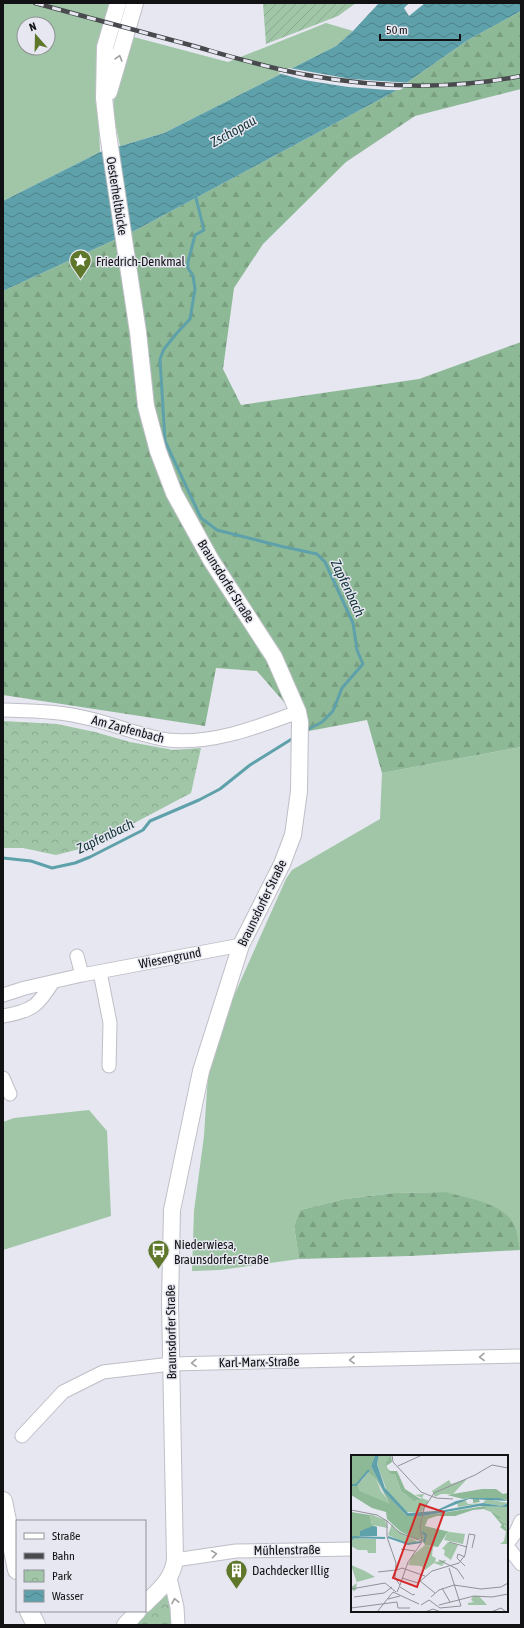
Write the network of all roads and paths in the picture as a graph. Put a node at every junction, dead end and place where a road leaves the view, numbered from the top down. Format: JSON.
{"nodes":[{"id":1,"x":118,"y":3,"type":"edge"},
{"id":2,"x":135,"y":3,"type":"edge"},
{"id":3,"x":105,"y":109,"type":"junction"},
{"id":4,"x":127,"y":258,"type":"joint"},
{"id":5,"x":3,"y":710,"type":"edge"},
{"id":6,"x":299,"y":717,"type":"junction"},
{"id":7,"x":241,"y":945,"type":"junction"},
{"id":8,"x":77,"y":956,"type":"dead end"},
{"id":9,"x":100,"y":972,"type":"junction"},
{"id":10,"x":82,"y":975,"type":"junction"},
{"id":11,"x":53,"y":982,"type":"junction"},
{"id":12,"x":3,"y":995,"type":"edge"},
{"id":13,"x":3,"y":1016,"type":"edge"},
{"id":14,"x":109,"y":1066,"type":"dead end"},
{"id":15,"x":3,"y":1078,"type":"edge"},
{"id":16,"x":10,"y":1094,"type":"dead end"},
{"id":17,"x":521,"y":1356,"type":"edge"},
{"id":18,"x":171,"y":1364,"type":"junction"},
{"id":19,"x":22,"y":1436,"type":"dead end"},
{"id":20,"x":3,"y":1501,"type":"edge"},
{"id":21,"x":521,"y":1521,"type":"edge"},
{"id":22,"x":508,"y":1544,"type":"edge"},
{"id":23,"x":508,"y":1546,"type":"edge"},
{"id":24,"x":351,"y":1549,"type":"edge"},
{"id":25,"x":175,"y":1560,"type":"junction"},
{"id":26,"x":521,"y":1564,"type":"edge"},
{"id":27,"x":16,"y":1565,"type":"edge"},
{"id":28,"x":170,"y":1578,"type":"junction"},
{"id":29,"x":146,"y":1603,"type":"edge"},
{"id":30,"x":29,"y":1612,"type":"edge"},
{"id":31,"x":137,"y":1612,"type":"edge"},
{"id":32,"x":36,"y":1625,"type":"edge"},
{"id":33,"x":124,"y":1625,"type":"edge"},
{"id":34,"x":178,"y":1625,"type":"edge"}],
"edges":[{"from":1,"to":3,"type":"street"},
{"from":3,"to":2,"type":"street","one_way":true},
{"from":3,"to":4,"type":"street","name":"Oesterheltbücke"},
{"from":4,"to":6,"type":"street","name":"Braunsdorfer Straße"},
{"from":5,"to":6,"type":"street","name":"Am Zapfenbach"},
{"from":6,"to":7,"type":"street","name":"Braunsdorfer Straße"},
{"from":7,"to":9,"type":"street","name":"Wiesengrund"},
{"from":7,"to":18,"type":"street","name":"Braunsdorfer Straße"},
{"from":8,"to":10,"type":"street"},
{"from":9,"to":10,"type":"street","name":"Wiesengrund"},
{"from":9,"to":14,"type":"street"},
{"from":10,"to":11,"type":"street","name":"Wiesengrund"},
{"from":11,"to":12,"type":"street","name":"Wiesengrund"},
{"from":11,"to":13,"type":"street"},
{"from":15,"to":16,"type":"street"},
{"from":17,"to":18,"type":"street","name":"Karl-Marx-Straße","one_way":true},
{"from":18,"to":19,"type":"street","name":"Karl-Marx-Straße"},
{"from":18,"to":25,"type":"street","name":"Braunsdorfer Straße"},
{"from":20,"to":27,"type":"main road"},
{"from":21,"to":22,"type":"street"},
{"from":23,"to":26,"type":"street"},
{"from":25,"to":24,"type":"street","name":"Mühlenstraße","one_way":true},
{"from":25,"to":28,"type":"street","name":"Braunsdorfer Straße"},
{"from":28,"to":29,"type":"street","name":"Braunsdorfer Straße"},
{"from":34,"to":28,"type":"street","name":"Braunsdorfer Straße","one_way":true},
{"from":30,"to":32,"type":"main road"},
{"from":31,"to":33,"type":"street"}]}
